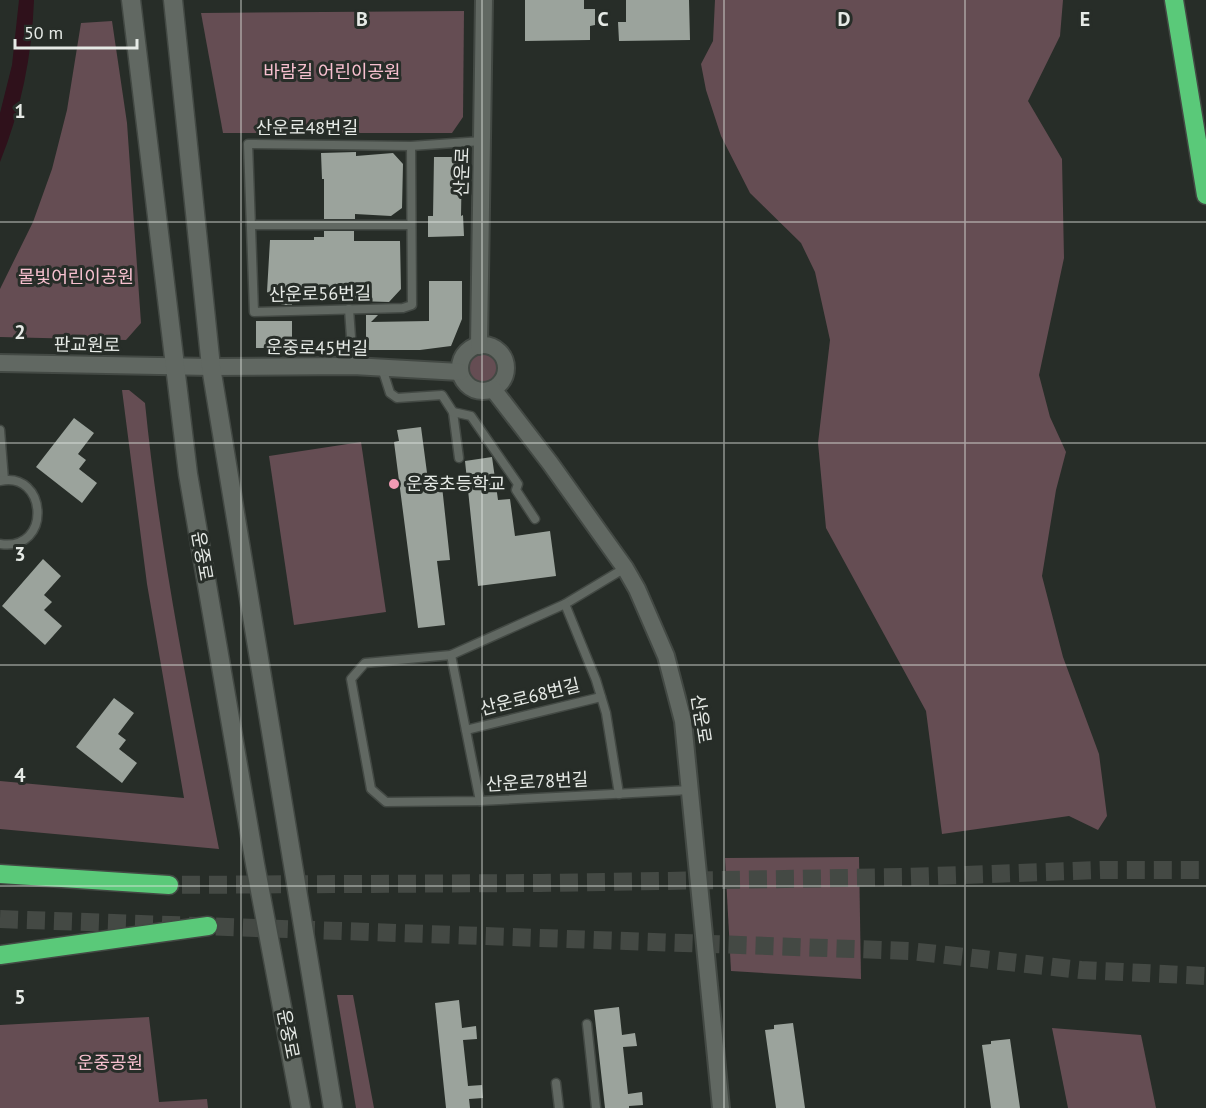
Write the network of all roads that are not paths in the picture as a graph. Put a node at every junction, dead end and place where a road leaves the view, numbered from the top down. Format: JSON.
{"nodes":[{"id":1,"x":130,"y":0,"type":"edge"},
{"id":2,"x":172,"y":0,"type":"edge"},
{"id":3,"x":484,"y":0,"type":"edge"},
{"id":4,"x":1174,"y":0,"type":"edge"},
{"id":5,"x":483,"y":141,"type":"junction"},
{"id":6,"x":411,"y":146,"type":"junction"},
{"id":7,"x":1206,"y":195,"type":"edge"},
{"id":8,"x":251,"y":225,"type":"junction"},
{"id":9,"x":411,"y":225,"type":"junction"},
{"id":10,"x":253,"y":286,"type":"joint"},
{"id":11,"x":349,"y":309,"type":"junction"},
{"id":12,"x":479,"y":346,"type":"junction"},
{"id":13,"x":0,"y":363,"type":"edge"},
{"id":14,"x":174,"y":366,"type":"junction"},
{"id":15,"x":353,"y":366,"type":"junction"},
{"id":16,"x":211,"y":367,"type":"junction"},
{"id":17,"x":382,"y":368,"type":"junction"},
{"id":18,"x":460,"y":372,"type":"junction"},
{"id":19,"x":493,"y":389,"type":"junction"},
{"id":20,"x":453,"y":412,"type":"junction"},
{"id":21,"x":0,"y":430,"type":"edge"},
{"id":22,"x":459,"y":458,"type":"dead end"},
{"id":23,"x":2,"y":481,"type":"edge"},
{"id":24,"x":535,"y":519,"type":"dead end"},
{"id":25,"x":0,"y":544,"type":"edge"},
{"id":26,"x":625,"y":568,"type":"junction"},
{"id":27,"x":565,"y":604,"type":"junction"},
{"id":28,"x":451,"y":655,"type":"junction"},
{"id":29,"x":601,"y":697,"type":"junction"},
{"id":30,"x":466,"y":730,"type":"junction"},
{"id":31,"x":690,"y":790,"type":"junction"},
{"id":32,"x":620,"y":794,"type":"junction"},
{"id":33,"x":480,"y":801,"type":"junction"},
{"id":34,"x":0,"y":874,"type":"edge"},
{"id":35,"x":169,"y":885,"type":"tunnel mouth"},
{"id":36,"x":208,"y":926,"type":"dead end"},
{"id":37,"x":0,"y":955,"type":"edge"},
{"id":38,"x":587,"y":1024,"type":"dead end"},
{"id":39,"x":556,"y":1083,"type":"dead end"},
{"id":40,"x":301,"y":1108,"type":"edge"},
{"id":41,"x":333,"y":1108,"type":"edge"},
{"id":42,"x":559,"y":1108,"type":"edge"},
{"id":43,"x":596,"y":1108,"type":"edge"},
{"id":44,"x":721,"y":1108,"type":"edge"}],
"edges":[{"from":1,"to":14,"type":"main road","name":"운중로"},
{"from":2,"to":16,"type":"main road","name":"운중로"},
{"from":3,"to":5,"type":"street","name":"산운로"},
{"from":4,"to":7,"type":"highway"},
{"from":5,"to":6,"type":"lane","name":"산운로48번길"},
{"from":5,"to":12,"type":"street","name":"산운로"},
{"from":6,"to":8,"type":"lane","name":"산운로48번길"},
{"from":6,"to":9,"type":"lane"},
{"from":8,"to":9,"type":"lane"},
{"from":8,"to":10,"type":"lane","name":"산운로48번길"},
{"from":9,"to":11,"type":"lane","name":"산운로56번길"},
{"from":10,"to":11,"type":"lane","name":"산운로56번길"},
{"from":11,"to":15,"type":"lane"},
{"from":12,"to":18,"type":"street"},
{"from":12,"to":19,"type":"street"},
{"from":13,"to":14,"type":"street","name":"판교원로"},
{"from":14,"to":16,"type":"street","name":"운중로45번길"},
{"from":14,"to":40,"type":"main road","name":"운중로"},
{"from":15,"to":16,"type":"street","name":"운중로45번길"},
{"from":15,"to":17,"type":"street","name":"운중로45번길"},
{"from":16,"to":41,"type":"main road","name":"운중로"},
{"from":17,"to":18,"type":"street","name":"운중로45번길"},
{"from":17,"to":20,"type":"lane"},
{"from":18,"to":19,"type":"street"},
{"from":19,"to":26,"type":"street","name":"산운로"},
{"from":20,"to":22,"type":"lane"},
{"from":20,"to":24,"type":"lane"},
{"from":21,"to":23,"type":"lane"},
{"from":23,"to":25,"type":"lane"},
{"from":26,"to":27,"type":"lane"},
{"from":26,"to":31,"type":"street","name":"산운로"},
{"from":27,"to":28,"type":"lane"},
{"from":27,"to":29,"type":"lane","name":"산운로68번길"},
{"from":28,"to":30,"type":"lane","name":"산운로68번길"},
{"from":28,"to":33,"type":"lane","name":"산운로78번길"},
{"from":29,"to":30,"type":"lane","name":"산운로68번길"},
{"from":29,"to":32,"type":"lane","name":"산운로68번길"},
{"from":30,"to":33,"type":"lane","name":"산운로68번길"},
{"from":31,"to":32,"type":"lane","name":"산운로78번길"},
{"from":31,"to":44,"type":"street","name":"산운로"},
{"from":32,"to":33,"type":"lane","name":"산운로78번길"},
{"from":34,"to":35,"type":"highway"},
{"from":36,"to":37,"type":"highway"},
{"from":38,"to":43,"type":"lane"},
{"from":39,"to":42,"type":"lane"}]}
